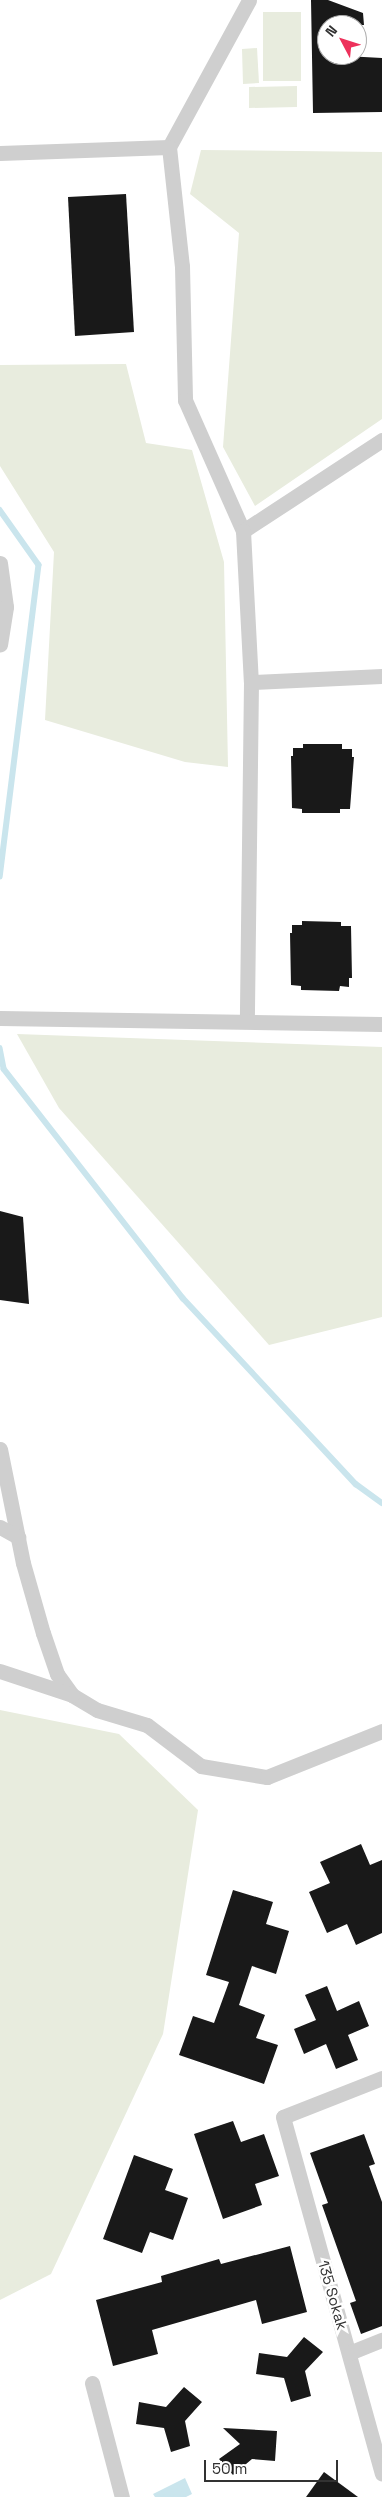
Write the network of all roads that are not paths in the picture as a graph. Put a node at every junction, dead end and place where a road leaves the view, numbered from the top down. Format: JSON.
{"nodes":[{"id":1,"x":249,"y":0,"type":"edge"},
{"id":2,"x":169,"y":147,"type":"junction"},
{"id":3,"x":0,"y":153,"type":"edge"},
{"id":4,"x":382,"y":440,"type":"edge"},
{"id":5,"x":243,"y":531,"type":"junction"},
{"id":6,"x":0,"y":563,"type":"edge"},
{"id":7,"x":1,"y":638,"type":"edge"},
{"id":8,"x":382,"y":676,"type":"edge"},
{"id":9,"x":251,"y":682,"type":"junction"},
{"id":10,"x":0,"y":1018,"type":"edge"},
{"id":11,"x":247,"y":1019,"type":"junction"},
{"id":12,"x":382,"y":1024,"type":"edge"},
{"id":13,"x":0,"y":1449,"type":"edge"},
{"id":14,"x":0,"y":1527,"type":"edge"},
{"id":15,"x":18,"y":1538,"type":"junction"},
{"id":16,"x":0,"y":1671,"type":"edge"},
{"id":17,"x":72,"y":1695,"type":"junction"},
{"id":18,"x":382,"y":1730,"type":"edge"},
{"id":19,"x":382,"y":2078,"type":"edge"},
{"id":20,"x":382,"y":2340,"type":"edge"},
{"id":21,"x":350,"y":2353,"type":"junction"},
{"id":22,"x":92,"y":2382,"type":"dead end"},
{"id":23,"x":382,"y":2474,"type":"edge"},
{"id":24,"x":122,"y":2497,"type":"edge"}],
"edges":[{"from":1,"to":2,"type":"street"},
{"from":2,"to":3,"type":"street"},
{"from":2,"to":5,"type":"street"},
{"from":4,"to":5,"type":"street"},
{"from":5,"to":9,"type":"street"},
{"from":6,"to":7,"type":"street"},
{"from":8,"to":9,"type":"street"},
{"from":9,"to":11,"type":"street"},
{"from":10,"to":11,"type":"street"},
{"from":11,"to":12,"type":"street"},
{"from":13,"to":15,"type":"street"},
{"from":14,"to":15,"type":"street"},
{"from":15,"to":17,"type":"street"},
{"from":16,"to":17,"type":"street"},
{"from":17,"to":18,"type":"street"},
{"from":19,"to":21,"type":"street","name":"135 Sokak"},
{"from":20,"to":21,"type":"street"},
{"from":21,"to":23,"type":"street","name":"135 Sokak"},
{"from":22,"to":24,"type":"street"}]}
